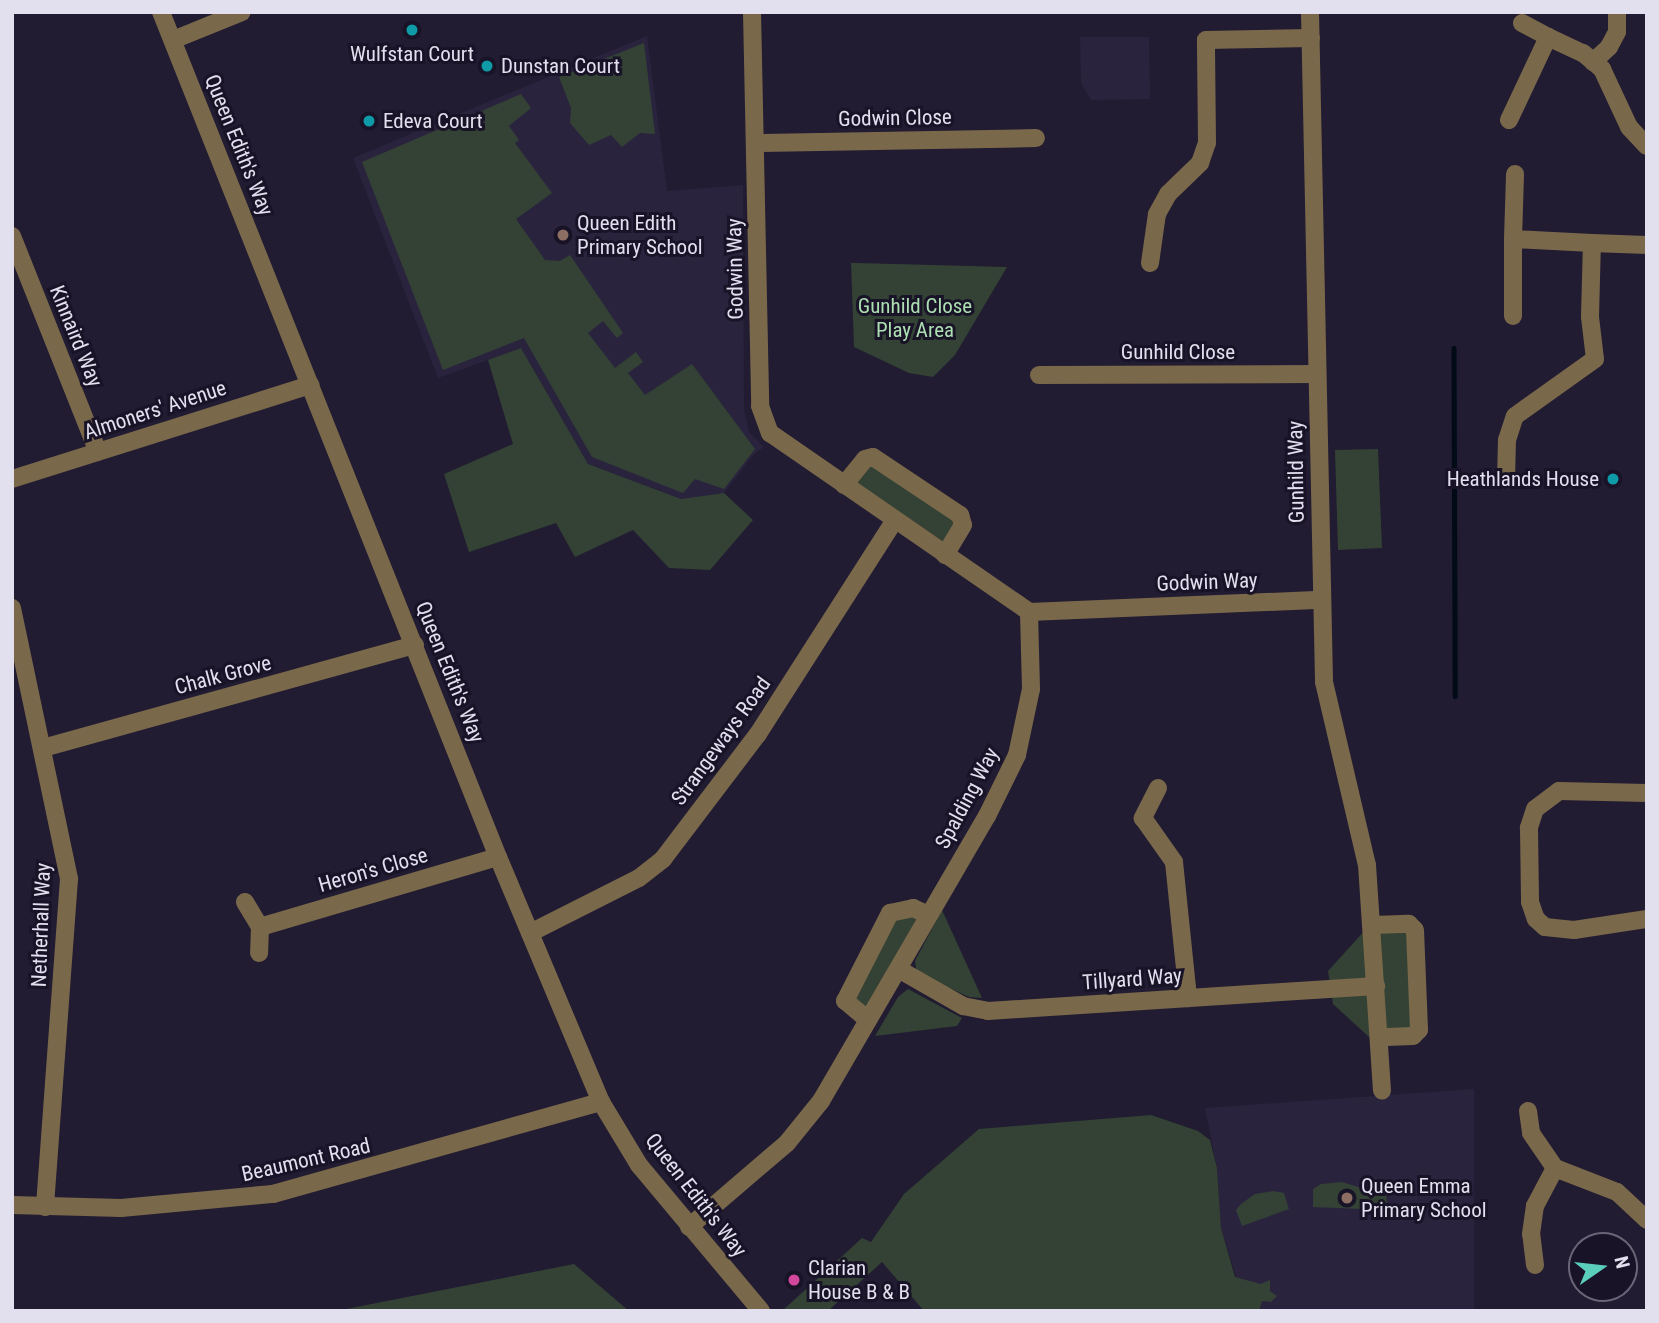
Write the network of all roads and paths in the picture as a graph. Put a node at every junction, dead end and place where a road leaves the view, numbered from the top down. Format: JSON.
{"nodes":[{"id":1,"x":161,"y":12,"type":"edge"},
{"id":2,"x":242,"y":12,"type":"edge"},
{"id":3,"x":752,"y":12,"type":"edge"},
{"id":4,"x":1310,"y":12,"type":"edge"},
{"id":5,"x":1617,"y":12,"type":"edge"},
{"id":6,"x":1522,"y":23,"type":"dead end"},
{"id":7,"x":1548,"y":37,"type":"junction"},
{"id":8,"x":1311,"y":38,"type":"junction"},
{"id":9,"x":173,"y":40,"type":"junction"},
{"id":10,"x":1593,"y":62,"type":"junction"},
{"id":11,"x":1509,"y":120,"type":"dead end"},
{"id":12,"x":1036,"y":138,"type":"dead end"},
{"id":13,"x":755,"y":143,"type":"junction"},
{"id":14,"x":1647,"y":146,"type":"edge"},
{"id":15,"x":1514,"y":174,"type":"dead end"},
{"id":16,"x":12,"y":236,"type":"edge"},
{"id":17,"x":1514,"y":239,"type":"junction"},
{"id":18,"x":1592,"y":243,"type":"junction"},
{"id":19,"x":1647,"y":244,"type":"edge"},
{"id":20,"x":1150,"y":263,"type":"dead end"},
{"id":21,"x":1513,"y":316,"type":"dead end"},
{"id":22,"x":1316,"y":374,"type":"junction"},
{"id":23,"x":1039,"y":375,"type":"dead end"},
{"id":24,"x":311,"y":385,"type":"junction"},
{"id":25,"x":98,"y":452,"type":"junction"},
{"id":26,"x":12,"y":479,"type":"edge"},
{"id":27,"x":1506,"y":480,"type":"dead end"},
{"id":28,"x":844,"y":485,"type":"junction"},
{"id":29,"x":895,"y":520,"type":"junction"},
{"id":30,"x":945,"y":555,"type":"junction"},
{"id":31,"x":1321,"y":600,"type":"junction"},
{"id":32,"x":12,"y":608,"type":"edge"},
{"id":33,"x":1029,"y":612,"type":"junction"},
{"id":34,"x":415,"y":645,"type":"junction"},
{"id":35,"x":43,"y":748,"type":"junction"},
{"id":36,"x":1158,"y":788,"type":"dead end"},
{"id":37,"x":1647,"y":793,"type":"edge"},
{"id":38,"x":498,"y":857,"type":"junction"},
{"id":39,"x":245,"y":902,"type":"dead end"},
{"id":40,"x":929,"y":915,"type":"junction"},
{"id":41,"x":1647,"y":918,"type":"edge"},
{"id":42,"x":1373,"y":925,"type":"junction"},
{"id":43,"x":260,"y":927,"type":"junction"},
{"id":44,"x":530,"y":933,"type":"junction"},
{"id":45,"x":259,"y":953,"type":"dead end"},
{"id":46,"x":900,"y":970,"type":"junction"},
{"id":47,"x":1376,"y":986,"type":"junction"},
{"id":48,"x":1188,"y":998,"type":"junction"},
{"id":49,"x":868,"y":1020,"type":"junction"},
{"id":50,"x":1380,"y":1037,"type":"junction"},
{"id":51,"x":1382,"y":1091,"type":"dead end"},
{"id":52,"x":601,"y":1102,"type":"junction"},
{"id":53,"x":1528,"y":1111,"type":"dead end"},
{"id":54,"x":1555,"y":1168,"type":"junction"},
{"id":55,"x":12,"y":1205,"type":"edge"},
{"id":56,"x":45,"y":1207,"type":"junction"},
{"id":57,"x":1647,"y":1220,"type":"edge"},
{"id":58,"x":689,"y":1227,"type":"junction"},
{"id":59,"x":1535,"y":1265,"type":"dead end"},
{"id":60,"x":761,"y":1311,"type":"edge"}],
"edges":[{"from":1,"to":9,"type":"street","name":"Queen Edith's Way"},
{"from":2,"to":9,"type":"street"},
{"from":3,"to":13,"type":"street","name":"Godwin Way"},
{"from":4,"to":8,"type":"street","name":"Gunhild Way"},
{"from":5,"to":10,"type":"street"},
{"from":6,"to":7,"type":"street"},
{"from":7,"to":10,"type":"street"},
{"from":7,"to":11,"type":"street"},
{"from":8,"to":20,"type":"street"},
{"from":8,"to":22,"type":"street","name":"Gunhild Way"},
{"from":9,"to":24,"type":"street","name":"Queen Edith's Way"},
{"from":10,"to":14,"type":"street"},
{"from":12,"to":13,"type":"street","name":"Godwin Close"},
{"from":13,"to":28,"type":"street","name":"Godwin Way"},
{"from":15,"to":17,"type":"street"},
{"from":16,"to":25,"type":"street","name":"Kinnaird Way"},
{"from":17,"to":18,"type":"street"},
{"from":17,"to":21,"type":"street"},
{"from":18,"to":19,"type":"street"},
{"from":18,"to":27,"type":"street"},
{"from":22,"to":23,"type":"street","name":"Gunhild Close"},
{"from":22,"to":31,"type":"street","name":"Gunhild Way"},
{"from":24,"to":25,"type":"street","name":"Almoners' Avenue"},
{"from":24,"to":34,"type":"street","name":"Queen Edith's Way"},
{"from":25,"to":26,"type":"street","name":"Almoners' Avenue"},
{"from":28,"to":29,"type":"street","name":"Godwin Way"},
{"from":28,"to":30,"type":"street"},
{"from":29,"to":30,"type":"street","name":"Godwin Way"},
{"from":29,"to":44,"type":"street","name":"Strangeways Road"},
{"from":30,"to":33,"type":"street","name":"Godwin Way"},
{"from":31,"to":33,"type":"street","name":"Godwin Way"},
{"from":31,"to":42,"type":"street","name":"Gunhild Way"},
{"from":32,"to":35,"type":"street","name":"Netherhall Way"},
{"from":33,"to":40,"type":"street","name":"Spalding Way"},
{"from":34,"to":35,"type":"street","name":"Chalk Grove"},
{"from":34,"to":38,"type":"street","name":"Queen Edith's Way"},
{"from":35,"to":56,"type":"street","name":"Netherhall Way"},
{"from":36,"to":48,"type":"street"},
{"from":37,"to":41,"type":"street"},
{"from":38,"to":43,"type":"street","name":"Heron's Close"},
{"from":38,"to":44,"type":"street","name":"Queen Edith's Way"},
{"from":39,"to":43,"type":"street"},
{"from":40,"to":46,"type":"street","name":"Spalding Way"},
{"from":40,"to":49,"type":"street"},
{"from":42,"to":47,"type":"street","name":"Gunhild Way"},
{"from":42,"to":50,"type":"street"},
{"from":43,"to":45,"type":"street"},
{"from":44,"to":52,"type":"street","name":"Queen Edith's Way"},
{"from":46,"to":48,"type":"street","name":"Tillyard Way"},
{"from":46,"to":49,"type":"street","name":"Spalding Way"},
{"from":47,"to":48,"type":"street","name":"Tillyard Way"},
{"from":47,"to":50,"type":"street","name":"Gunhild Way"},
{"from":49,"to":58,"type":"street","name":"Spalding Way"},
{"from":50,"to":51,"type":"street","name":"Gunhild Way"},
{"from":52,"to":56,"type":"street","name":"Beaumont Road"},
{"from":52,"to":58,"type":"street","name":"Queen Edith's Way"},
{"from":53,"to":54,"type":"street"},
{"from":54,"to":57,"type":"street"},
{"from":54,"to":59,"type":"street"},
{"from":55,"to":56,"type":"street","name":"Beaumont Road"},
{"from":58,"to":60,"type":"street","name":"Queen Edith's Way"}]}
